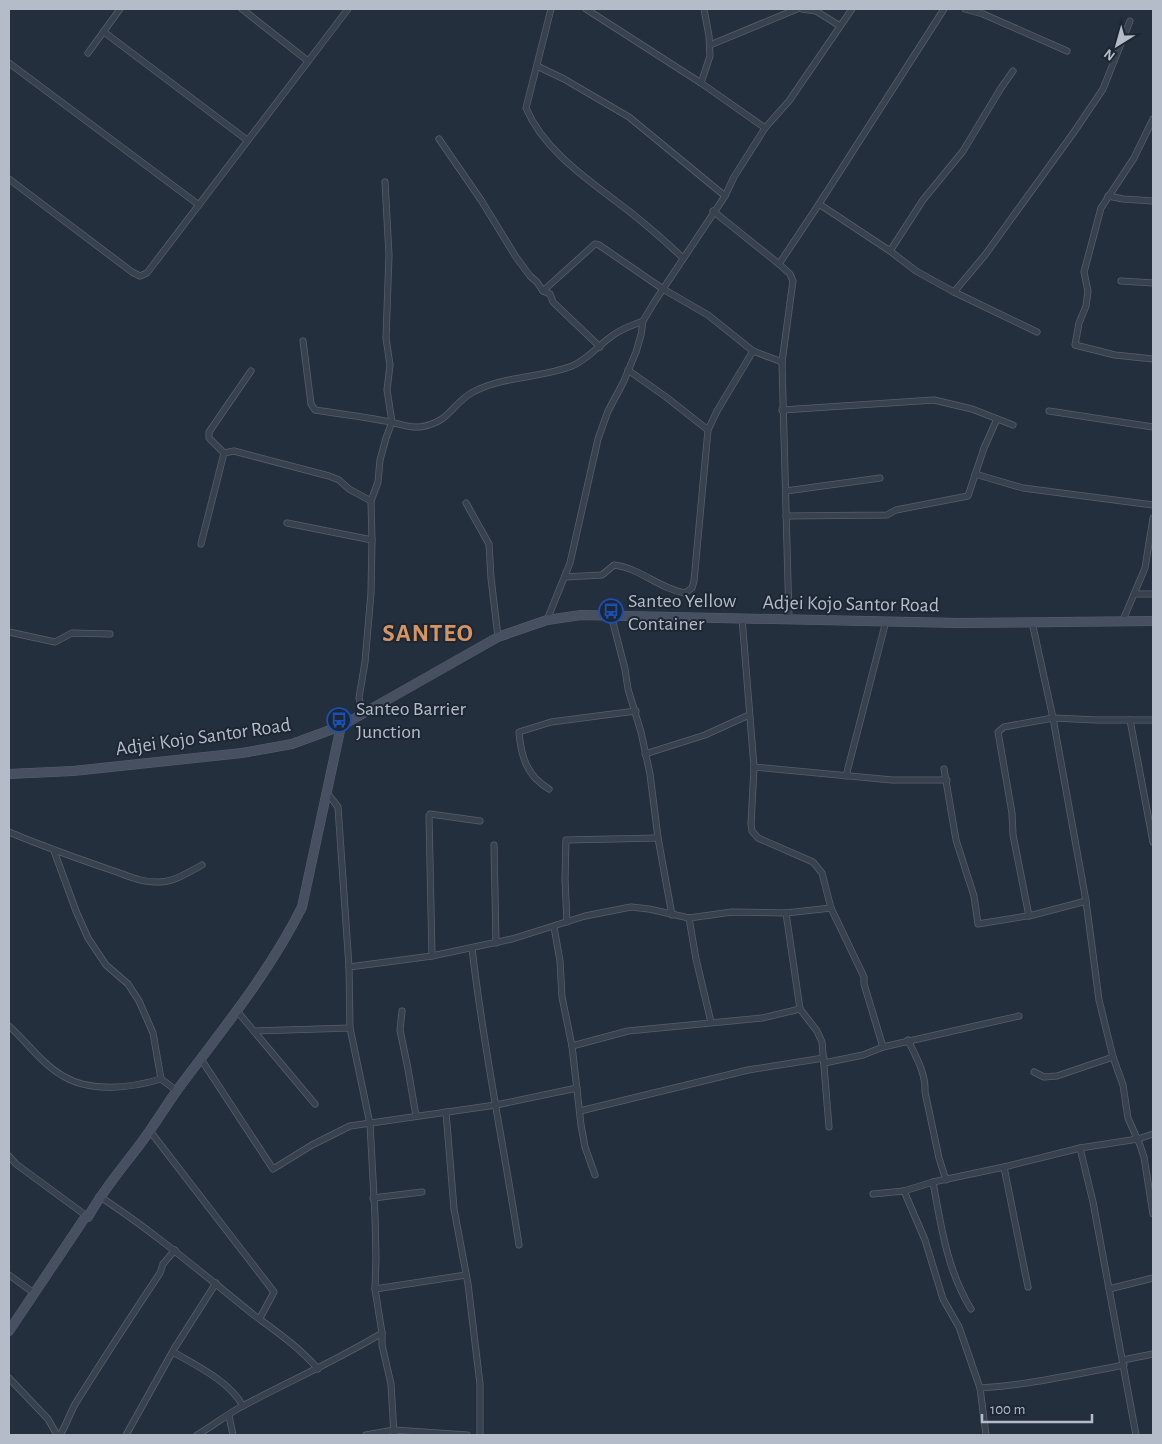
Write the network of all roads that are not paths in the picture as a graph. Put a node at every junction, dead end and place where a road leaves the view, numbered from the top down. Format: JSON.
{"nodes":[{"id":1,"x":120,"y":9,"type":"edge"},
{"id":2,"x":242,"y":9,"type":"edge"},
{"id":3,"x":348,"y":9,"type":"edge"},
{"id":4,"x":551,"y":9,"type":"edge"},
{"id":5,"x":586,"y":9,"type":"edge"},
{"id":6,"x":704,"y":9,"type":"edge"},
{"id":7,"x":796,"y":9,"type":"edge"},
{"id":8,"x":802,"y":9,"type":"edge"},
{"id":9,"x":852,"y":9,"type":"edge"},
{"id":10,"x":944,"y":9,"type":"edge"},
{"id":11,"x":965,"y":9,"type":"edge"},
{"id":12,"x":985,"y":11,"type":"edge"},
{"id":13,"x":1130,"y":21,"type":"dead end"},
{"id":14,"x":840,"y":26,"type":"junction"},
{"id":15,"x":104,"y":32,"type":"junction"},
{"id":16,"x":710,"y":45,"type":"junction"},
{"id":17,"x":1067,"y":51,"type":"dead end"},
{"id":18,"x":88,"y":53,"type":"dead end"},
{"id":19,"x":308,"y":61,"type":"junction"},
{"id":20,"x":11,"y":64,"type":"edge"},
{"id":21,"x":537,"y":66,"type":"junction"},
{"id":22,"x":1014,"y":71,"type":"dead end"},
{"id":23,"x":9,"y":72,"type":"edge"},
{"id":24,"x":701,"y":83,"type":"junction"},
{"id":25,"x":1153,"y":119,"type":"edge"},
{"id":26,"x":765,"y":128,"type":"junction"},
{"id":27,"x":439,"y":139,"type":"dead end"},
{"id":28,"x":247,"y":140,"type":"junction"},
{"id":29,"x":9,"y":179,"type":"edge"},
{"id":30,"x":385,"y":182,"type":"dead end"},
{"id":31,"x":724,"y":196,"type":"junction"},
{"id":32,"x":1108,"y":196,"type":"junction"},
{"id":33,"x":1153,"y":201,"type":"edge"},
{"id":34,"x":819,"y":204,"type":"junction"},
{"id":35,"x":199,"y":205,"type":"junction"},
{"id":36,"x":713,"y":212,"type":"junction"},
{"id":37,"x":890,"y":251,"type":"junction"},
{"id":38,"x":682,"y":258,"type":"junction"},
{"id":39,"x":779,"y":264,"type":"junction"},
{"id":40,"x":1120,"y":281,"type":"dead end"},
{"id":41,"x":1153,"y":283,"type":"edge"},
{"id":42,"x":663,"y":289,"type":"junction"},
{"id":43,"x":543,"y":291,"type":"junction"},
{"id":44,"x":954,"y":292,"type":"junction"},
{"id":45,"x":642,"y":321,"type":"junction"},
{"id":46,"x":1038,"y":332,"type":"dead end"},
{"id":47,"x":302,"y":341,"type":"dead end"},
{"id":48,"x":600,"y":347,"type":"junction"},
{"id":49,"x":753,"y":351,"type":"junction"},
{"id":50,"x":1153,"y":359,"type":"edge"},
{"id":51,"x":782,"y":362,"type":"junction"},
{"id":52,"x":628,"y":370,"type":"junction"},
{"id":53,"x":251,"y":371,"type":"dead end"},
{"id":54,"x":782,"y":410,"type":"junction"},
{"id":55,"x":1049,"y":411,"type":"dead end"},
{"id":56,"x":997,"y":419,"type":"junction"},
{"id":57,"x":392,"y":422,"type":"junction"},
{"id":58,"x":1013,"y":425,"type":"dead end"},
{"id":59,"x":1153,"y":427,"type":"edge"},
{"id":60,"x":708,"y":430,"type":"junction"},
{"id":61,"x":224,"y":453,"type":"junction"},
{"id":62,"x":975,"y":474,"type":"junction"},
{"id":63,"x":880,"y":478,"type":"dead end"},
{"id":64,"x":786,"y":491,"type":"junction"},
{"id":65,"x":371,"y":501,"type":"junction"},
{"id":66,"x":466,"y":503,"type":"dead end"},
{"id":67,"x":1153,"y":505,"type":"edge"},
{"id":68,"x":786,"y":516,"type":"junction"},
{"id":69,"x":1153,"y":518,"type":"edge"},
{"id":70,"x":287,"y":523,"type":"dead end"},
{"id":71,"x":372,"y":540,"type":"junction"},
{"id":72,"x":200,"y":544,"type":"dead end"},
{"id":73,"x":565,"y":577,"type":"junction"},
{"id":74,"x":1134,"y":594,"type":"junction"},
{"id":75,"x":1153,"y":594,"type":"edge"},
{"id":76,"x":611,"y":615,"type":"junction"},
{"id":77,"x":742,"y":618,"type":"junction"},
{"id":78,"x":789,"y":619,"type":"junction"},
{"id":79,"x":548,"y":620,"type":"junction"},
{"id":80,"x":1123,"y":620,"type":"junction"},
{"id":81,"x":886,"y":621,"type":"junction"},
{"id":82,"x":1153,"y":621,"type":"edge"},
{"id":83,"x":1032,"y":622,"type":"junction"},
{"id":84,"x":9,"y":632,"type":"edge"},
{"id":85,"x":110,"y":634,"type":"dead end"},
{"id":86,"x":498,"y":637,"type":"junction"},
{"id":87,"x":636,"y":711,"type":"junction"},
{"id":88,"x":363,"y":714,"type":"junction"},
{"id":89,"x":749,"y":715,"type":"junction"},
{"id":90,"x":1053,"y":718,"type":"junction"},
{"id":91,"x":1130,"y":720,"type":"junction"},
{"id":92,"x":1153,"y":720,"type":"edge"},
{"id":93,"x":341,"y":726,"type":"junction"},
{"id":94,"x":645,"y":754,"type":"junction"},
{"id":95,"x":754,"y":768,"type":"junction"},
{"id":96,"x":944,"y":769,"type":"dead end"},
{"id":97,"x":9,"y":774,"type":"edge"},
{"id":98,"x":846,"y":776,"type":"junction"},
{"id":99,"x":947,"y":780,"type":"junction"},
{"id":100,"x":549,"y":789,"type":"dead end"},
{"id":101,"x":328,"y":794,"type":"junction"},
{"id":102,"x":480,"y":821,"type":"dead end"},
{"id":103,"x":9,"y":832,"type":"edge"},
{"id":104,"x":658,"y":838,"type":"junction"},
{"id":105,"x":1153,"y":842,"type":"edge"},
{"id":106,"x":494,"y":845,"type":"dead end"},
{"id":107,"x":54,"y":851,"type":"junction"},
{"id":108,"x":202,"y":865,"type":"dead end"},
{"id":109,"x":1086,"y":901,"type":"junction"},
{"id":110,"x":831,"y":908,"type":"junction"},
{"id":111,"x":786,"y":913,"type":"junction"},
{"id":112,"x":672,"y":914,"type":"junction"},
{"id":113,"x":1029,"y":916,"type":"junction"},
{"id":114,"x":689,"y":918,"type":"junction"},
{"id":115,"x":567,"y":922,"type":"junction"},
{"id":116,"x":554,"y":927,"type":"junction"},
{"id":117,"x":496,"y":943,"type":"junction"},
{"id":118,"x":472,"y":948,"type":"junction"},
{"id":119,"x":432,"y":956,"type":"junction"},
{"id":120,"x":349,"y":967,"type":"junction"},
{"id":121,"x":800,"y":1009,"type":"junction"},
{"id":122,"x":237,"y":1011,"type":"junction"},
{"id":123,"x":402,"y":1011,"type":"dead end"},
{"id":124,"x":1018,"y":1016,"type":"dead end"},
{"id":125,"x":711,"y":1022,"type":"junction"},
{"id":126,"x":9,"y":1026,"type":"edge"},
{"id":127,"x":350,"y":1028,"type":"junction"},
{"id":128,"x":254,"y":1031,"type":"junction"},
{"id":129,"x":908,"y":1040,"type":"junction"},
{"id":130,"x":572,"y":1046,"type":"junction"},
{"id":131,"x":884,"y":1047,"type":"junction"},
{"id":132,"x":1114,"y":1056,"type":"junction"},
{"id":133,"x":201,"y":1059,"type":"junction"},
{"id":134,"x":824,"y":1060,"type":"junction"},
{"id":135,"x":1034,"y":1072,"type":"dead end"},
{"id":136,"x":161,"y":1079,"type":"junction"},
{"id":137,"x":577,"y":1088,"type":"junction"},
{"id":138,"x":177,"y":1091,"type":"junction"},
{"id":139,"x":315,"y":1104,"type":"dead end"},
{"id":140,"x":496,"y":1106,"type":"junction"},
{"id":141,"x":580,"y":1110,"type":"junction"},
{"id":142,"x":446,"y":1112,"type":"junction"},
{"id":143,"x":416,"y":1116,"type":"junction"},
{"id":144,"x":370,"y":1124,"type":"junction"},
{"id":145,"x":829,"y":1127,"type":"dead end"},
{"id":146,"x":150,"y":1130,"type":"junction"},
{"id":147,"x":1153,"y":1134,"type":"edge"},
{"id":148,"x":1138,"y":1139,"type":"junction"},
{"id":149,"x":1080,"y":1148,"type":"junction"},
{"id":150,"x":9,"y":1156,"type":"edge"},
{"id":151,"x":1004,"y":1167,"type":"junction"},
{"id":152,"x":595,"y":1175,"type":"dead end"},
{"id":153,"x":946,"y":1180,"type":"junction"},
{"id":154,"x":933,"y":1182,"type":"junction"},
{"id":155,"x":904,"y":1191,"type":"junction"},
{"id":156,"x":422,"y":1192,"type":"dead end"},
{"id":157,"x":873,"y":1194,"type":"dead end"},
{"id":158,"x":99,"y":1196,"type":"junction"},
{"id":159,"x":373,"y":1198,"type":"junction"},
{"id":160,"x":1153,"y":1214,"type":"edge"},
{"id":161,"x":88,"y":1217,"type":"junction"},
{"id":162,"x":519,"y":1245,"type":"dead end"},
{"id":163,"x":175,"y":1250,"type":"junction"},
{"id":164,"x":9,"y":1275,"type":"edge"},
{"id":165,"x":466,"y":1276,"type":"junction"},
{"id":166,"x":1153,"y":1278,"type":"edge"},
{"id":167,"x":216,"y":1283,"type":"junction"},
{"id":168,"x":1028,"y":1287,"type":"dead end"},
{"id":169,"x":375,"y":1289,"type":"junction"},
{"id":170,"x":1109,"y":1289,"type":"junction"},
{"id":171,"x":34,"y":1293,"type":"junction"},
{"id":172,"x":971,"y":1310,"type":"dead end"},
{"id":173,"x":260,"y":1318,"type":"junction"},
{"id":174,"x":9,"y":1331,"type":"edge"},
{"id":175,"x":382,"y":1333,"type":"junction"},
{"id":176,"x":173,"y":1352,"type":"junction"},
{"id":177,"x":1153,"y":1354,"type":"edge"},
{"id":178,"x":1123,"y":1362,"type":"junction"},
{"id":179,"x":318,"y":1369,"type":"junction"},
{"id":180,"x":9,"y":1378,"type":"edge"},
{"id":181,"x":980,"y":1388,"type":"junction"},
{"id":182,"x":243,"y":1406,"type":"junction"},
{"id":183,"x":229,"y":1416,"type":"junction"},
{"id":184,"x":394,"y":1433,"type":"edge"},
{"id":185,"x":58,"y":1435,"type":"edge"},
{"id":186,"x":126,"y":1435,"type":"edge"},
{"id":187,"x":197,"y":1435,"type":"edge"},
{"id":188,"x":233,"y":1435,"type":"edge"},
{"id":189,"x":366,"y":1435,"type":"edge"},
{"id":190,"x":467,"y":1435,"type":"edge"},
{"id":191,"x":480,"y":1435,"type":"edge"},
{"id":192,"x":986,"y":1435,"type":"edge"},
{"id":193,"x":1136,"y":1435,"type":"edge"}],
"edges":[{"from":1,"to":15,"type":"street"},
{"from":2,"to":19,"type":"street"},
{"from":3,"to":19,"type":"street"},
{"from":4,"to":21,"type":"street"},
{"from":5,"to":24,"type":"street"},
{"from":6,"to":16,"type":"street"},
{"from":7,"to":16,"type":"street"},
{"from":8,"to":14,"type":"street"},
{"from":9,"to":14,"type":"street"},
{"from":10,"to":34,"type":"street"},
{"from":11,"to":12,"type":"street"},
{"from":12,"to":17,"type":"street"},
{"from":13,"to":44,"type":"street"},
{"from":14,"to":26,"type":"street"},
{"from":15,"to":18,"type":"street"},
{"from":15,"to":28,"type":"street"},
{"from":16,"to":24,"type":"street"},
{"from":19,"to":28,"type":"street"},
{"from":20,"to":23,"type":"street"},
{"from":20,"to":35,"type":"street"},
{"from":21,"to":31,"type":"street"},
{"from":21,"to":38,"type":"street"},
{"from":22,"to":37,"type":"street"},
{"from":24,"to":26,"type":"street"},
{"from":25,"to":32,"type":"street"},
{"from":26,"to":31,"type":"street"},
{"from":27,"to":43,"type":"street"},
{"from":28,"to":35,"type":"street"},
{"from":29,"to":35,"type":"street"},
{"from":30,"to":57,"type":"street"},
{"from":31,"to":36,"type":"street"},
{"from":32,"to":33,"type":"street"},
{"from":32,"to":50,"type":"street"},
{"from":34,"to":37,"type":"street"},
{"from":34,"to":39,"type":"street"},
{"from":36,"to":38,"type":"street"},
{"from":36,"to":39,"type":"street"},
{"from":37,"to":44,"type":"street"},
{"from":38,"to":42,"type":"street"},
{"from":39,"to":51,"type":"street"},
{"from":40,"to":41,"type":"street"},
{"from":42,"to":43,"type":"street"},
{"from":42,"to":45,"type":"street"},
{"from":42,"to":49,"type":"street"},
{"from":43,"to":48,"type":"street"},
{"from":44,"to":46,"type":"street"},
{"from":45,"to":48,"type":"street"},
{"from":45,"to":52,"type":"street"},
{"from":47,"to":57,"type":"street"},
{"from":48,"to":57,"type":"street"},
{"from":49,"to":51,"type":"street"},
{"from":49,"to":60,"type":"street"},
{"from":51,"to":54,"type":"street"},
{"from":52,"to":60,"type":"street"},
{"from":52,"to":73,"type":"street"},
{"from":53,"to":61,"type":"street"},
{"from":54,"to":56,"type":"street"},
{"from":54,"to":64,"type":"street"},
{"from":55,"to":59,"type":"street"},
{"from":56,"to":58,"type":"street"},
{"from":56,"to":62,"type":"street"},
{"from":57,"to":65,"type":"street"},
{"from":60,"to":73,"type":"street"},
{"from":61,"to":65,"type":"street"},
{"from":61,"to":72,"type":"street"},
{"from":62,"to":67,"type":"street"},
{"from":62,"to":68,"type":"street"},
{"from":63,"to":64,"type":"street"},
{"from":64,"to":68,"type":"street"},
{"from":65,"to":71,"type":"street"},
{"from":66,"to":86,"type":"street"},
{"from":68,"to":78,"type":"street"},
{"from":69,"to":74,"type":"street"},
{"from":70,"to":71,"type":"street"},
{"from":71,"to":88,"type":"street"},
{"from":73,"to":79,"type":"street"},
{"from":74,"to":75,"type":"street"},
{"from":74,"to":80,"type":"street"},
{"from":76,"to":77,"type":"street","name":"Adjei Kojo Santor Road"},
{"from":76,"to":79,"type":"street","name":"Adjei Kojo Santor Road"},
{"from":76,"to":87,"type":"street"},
{"from":77,"to":78,"type":"street","name":"Adjei Kojo Santor Road"},
{"from":77,"to":89,"type":"street"},
{"from":78,"to":81,"type":"street","name":"Adjei Kojo Santor Road"},
{"from":79,"to":86,"type":"street","name":"Adjei Kojo Santor Road"},
{"from":80,"to":82,"type":"street","name":"Adjei Kojo Santor Road"},
{"from":80,"to":83,"type":"street","name":"Adjei Kojo Santor Road"},
{"from":81,"to":83,"type":"street","name":"Adjei Kojo Santor Road"},
{"from":81,"to":98,"type":"street"},
{"from":83,"to":90,"type":"street"},
{"from":84,"to":85,"type":"street"},
{"from":86,"to":88,"type":"street","name":"Adjei Kojo Santor Road"},
{"from":87,"to":94,"type":"street"},
{"from":87,"to":100,"type":"street"},
{"from":88,"to":93,"type":"street","name":"Adjei Kojo Santor Road"},
{"from":89,"to":94,"type":"street"},
{"from":89,"to":95,"type":"street"},
{"from":90,"to":91,"type":"street"},
{"from":90,"to":109,"type":"street"},
{"from":90,"to":113,"type":"street"},
{"from":91,"to":92,"type":"street"},
{"from":91,"to":105,"type":"street"},
{"from":93,"to":97,"type":"street","name":"Adjei Kojo Santor Road"},
{"from":93,"to":101,"type":"street"},
{"from":94,"to":104,"type":"street"},
{"from":95,"to":98,"type":"street"},
{"from":95,"to":110,"type":"street"},
{"from":96,"to":99,"type":"street"},
{"from":98,"to":99,"type":"street"},
{"from":99,"to":113,"type":"street"},
{"from":101,"to":120,"type":"street"},
{"from":101,"to":122,"type":"street"},
{"from":102,"to":119,"type":"street"},
{"from":103,"to":107,"type":"street"},
{"from":104,"to":112,"type":"street"},
{"from":104,"to":115,"type":"street"},
{"from":106,"to":117,"type":"street"},
{"from":107,"to":108,"type":"street"},
{"from":107,"to":136,"type":"street"},
{"from":109,"to":113,"type":"street"},
{"from":109,"to":132,"type":"street"},
{"from":110,"to":111,"type":"street"},
{"from":110,"to":131,"type":"street"},
{"from":111,"to":114,"type":"street"},
{"from":111,"to":121,"type":"street"},
{"from":112,"to":114,"type":"street"},
{"from":112,"to":115,"type":"street"},
{"from":114,"to":125,"type":"street"},
{"from":115,"to":116,"type":"street"},
{"from":116,"to":117,"type":"street"},
{"from":116,"to":130,"type":"street"},
{"from":117,"to":118,"type":"street"},
{"from":118,"to":119,"type":"street"},
{"from":118,"to":140,"type":"street"},
{"from":119,"to":120,"type":"street"},
{"from":120,"to":127,"type":"street"},
{"from":121,"to":125,"type":"street"},
{"from":121,"to":134,"type":"street"},
{"from":122,"to":128,"type":"street"},
{"from":122,"to":133,"type":"street"},
{"from":123,"to":143,"type":"street"},
{"from":124,"to":129,"type":"street"},
{"from":125,"to":130,"type":"street"},
{"from":126,"to":136,"type":"street"},
{"from":127,"to":128,"type":"street"},
{"from":127,"to":144,"type":"street"},
{"from":128,"to":139,"type":"street"},
{"from":129,"to":131,"type":"street"},
{"from":129,"to":153,"type":"street"},
{"from":130,"to":137,"type":"street"},
{"from":131,"to":134,"type":"street"},
{"from":132,"to":135,"type":"street"},
{"from":132,"to":148,"type":"street"},
{"from":133,"to":138,"type":"street"},
{"from":133,"to":144,"type":"street"},
{"from":134,"to":141,"type":"street"},
{"from":134,"to":145,"type":"street"},
{"from":136,"to":138,"type":"street"},
{"from":137,"to":140,"type":"street"},
{"from":137,"to":141,"type":"street"},
{"from":138,"to":146,"type":"street"},
{"from":140,"to":142,"type":"street"},
{"from":140,"to":162,"type":"street"},
{"from":141,"to":152,"type":"street"},
{"from":142,"to":143,"type":"street"},
{"from":142,"to":165,"type":"street"},
{"from":143,"to":144,"type":"street"},
{"from":144,"to":159,"type":"street"},
{"from":146,"to":158,"type":"street"},
{"from":146,"to":173,"type":"street"},
{"from":147,"to":148,"type":"street"},
{"from":148,"to":149,"type":"street"},
{"from":148,"to":160,"type":"street"},
{"from":149,"to":151,"type":"street"},
{"from":149,"to":170,"type":"street"},
{"from":150,"to":161,"type":"street"},
{"from":151,"to":153,"type":"street"},
{"from":151,"to":168,"type":"street"},
{"from":153,"to":154,"type":"street"},
{"from":154,"to":155,"type":"street"},
{"from":154,"to":172,"type":"street"},
{"from":155,"to":157,"type":"street"},
{"from":155,"to":181,"type":"street"},
{"from":156,"to":159,"type":"street"},
{"from":158,"to":161,"type":"street"},
{"from":158,"to":163,"type":"street"},
{"from":159,"to":169,"type":"street"},
{"from":161,"to":171,"type":"street"},
{"from":163,"to":167,"type":"street"},
{"from":163,"to":185,"type":"street"},
{"from":164,"to":171,"type":"street"},
{"from":165,"to":169,"type":"street"},
{"from":165,"to":191,"type":"street"},
{"from":166,"to":170,"type":"street"},
{"from":167,"to":173,"type":"street"},
{"from":167,"to":176,"type":"street"},
{"from":169,"to":175,"type":"street"},
{"from":170,"to":178,"type":"street"},
{"from":171,"to":174,"type":"street"},
{"from":173,"to":179,"type":"street"},
{"from":175,"to":179,"type":"street"},
{"from":175,"to":184,"type":"street"},
{"from":176,"to":182,"type":"street"},
{"from":176,"to":186,"type":"street"},
{"from":177,"to":178,"type":"street"},
{"from":178,"to":181,"type":"street"},
{"from":178,"to":193,"type":"street"},
{"from":179,"to":182,"type":"street"},
{"from":180,"to":185,"type":"street"},
{"from":181,"to":192,"type":"street"},
{"from":182,"to":183,"type":"street"},
{"from":183,"to":187,"type":"street"},
{"from":183,"to":188,"type":"street"},
{"from":184,"to":189,"type":"street"},
{"from":184,"to":190,"type":"street"}]}
